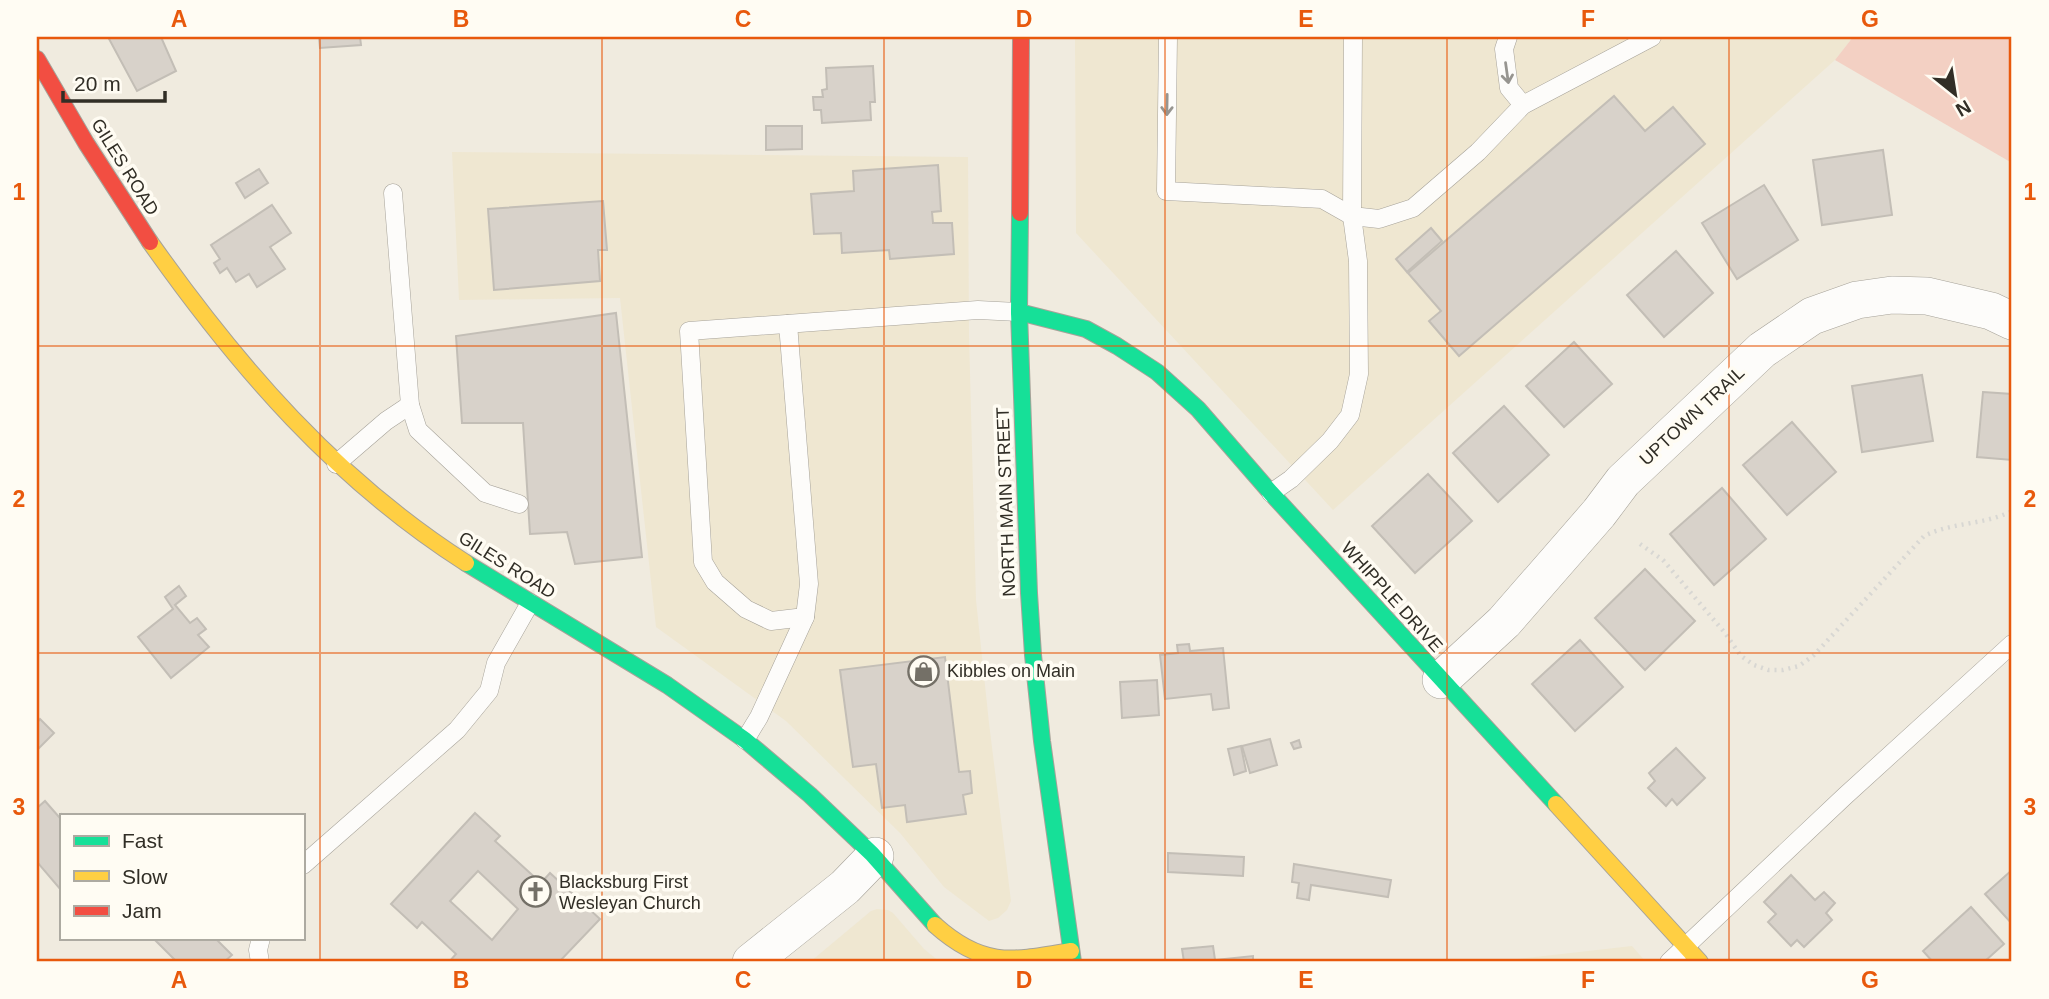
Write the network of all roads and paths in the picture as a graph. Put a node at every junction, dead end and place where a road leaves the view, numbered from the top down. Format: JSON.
{"nodes":[{"id":1,"x":1021,"y":37,"type":"edge"},
{"id":2,"x":1168,"y":37,"type":"edge"},
{"id":3,"x":1353,"y":37,"type":"edge"},
{"id":4,"x":1507,"y":37,"type":"edge"},
{"id":5,"x":1653,"y":37,"type":"edge"},
{"id":6,"x":37,"y":59,"type":"edge"},
{"id":7,"x":1523,"y":106,"type":"junction"},
{"id":8,"x":393,"y":193,"type":"dead end"},
{"id":9,"x":1352,"y":216,"type":"junction"},
{"id":10,"x":1019,"y":312,"type":"junction"},
{"id":11,"x":2012,"y":321,"type":"edge"},
{"id":12,"x":788,"y":324,"type":"junction"},
{"id":13,"x":410,"y":405,"type":"junction"},
{"id":14,"x":336,"y":464,"type":"junction"},
{"id":15,"x":1271,"y":493,"type":"junction"},
{"id":16,"x":519,"y":504,"type":"dead end"},
{"id":17,"x":2012,"y":511,"type":"edge"},
{"id":18,"x":1640,"y":544,"type":"dead end"},
{"id":19,"x":530,"y":603,"type":"junction"},
{"id":20,"x":805,"y":617,"type":"junction"},
{"id":21,"x":2012,"y":644,"type":"edge"},
{"id":22,"x":1441,"y":680,"type":"junction"},
{"id":23,"x":746,"y":740,"type":"junction"},
{"id":24,"x":875,"y":856,"type":"junction"},
{"id":25,"x":304,"y":863,"type":"edge"},
{"id":26,"x":260,"y":940,"type":"edge"},
{"id":27,"x":1686,"y":947,"type":"junction"},
{"id":28,"x":1072,"y":957,"type":"edge"},
{"id":29,"x":260,"y":962,"type":"edge"},
{"id":30,"x":751,"y":962,"type":"edge"},
{"id":31,"x":1669,"y":962,"type":"edge"},
{"id":32,"x":1700,"y":962,"type":"edge"}],
"edges":[{"from":1,"to":10,"type":"street","name":"NORTH MAIN STREET"},
{"from":2,"to":9,"type":"lane","one_way":true},
{"from":3,"to":9,"type":"lane"},
{"from":4,"to":7,"type":"lane","one_way":true},
{"from":5,"to":7,"type":"lane"},
{"from":6,"to":14,"type":"street","name":"GILES ROAD"},
{"from":7,"to":9,"type":"lane"},
{"from":8,"to":13,"type":"lane"},
{"from":9,"to":15,"type":"lane"},
{"from":10,"to":12,"type":"lane"},
{"from":10,"to":15,"type":"street","name":"WHIPPLE DRIVE"},
{"from":10,"to":28,"type":"street","name":"NORTH MAIN STREET"},
{"from":11,"to":22,"type":"street","name":"UPTOWN TRAIL"},
{"from":12,"to":20,"type":"lane"},
{"from":12,"to":20,"type":"lane"},
{"from":13,"to":14,"type":"lane"},
{"from":13,"to":16,"type":"lane"},
{"from":14,"to":19,"type":"street","name":"GILES ROAD"},
{"from":15,"to":22,"type":"street","name":"WHIPPLE DRIVE"},
{"from":17,"to":18,"type":"path"},
{"from":19,"to":23,"type":"street","name":"GILES ROAD"},
{"from":19,"to":25,"type":"lane"},
{"from":20,"to":23,"type":"lane"},
{"from":21,"to":27,"type":"lane"},
{"from":22,"to":27,"type":"street","name":"WHIPPLE DRIVE"},
{"from":23,"to":24,"type":"street","name":"GILES ROAD"},
{"from":24,"to":28,"type":"street","name":"GILES ROAD"},
{"from":24,"to":30,"type":"street"},
{"from":26,"to":29,"type":"lane"},
{"from":27,"to":31,"type":"lane"},
{"from":27,"to":32,"type":"street","name":"WHIPPLE DRIVE"}]}
